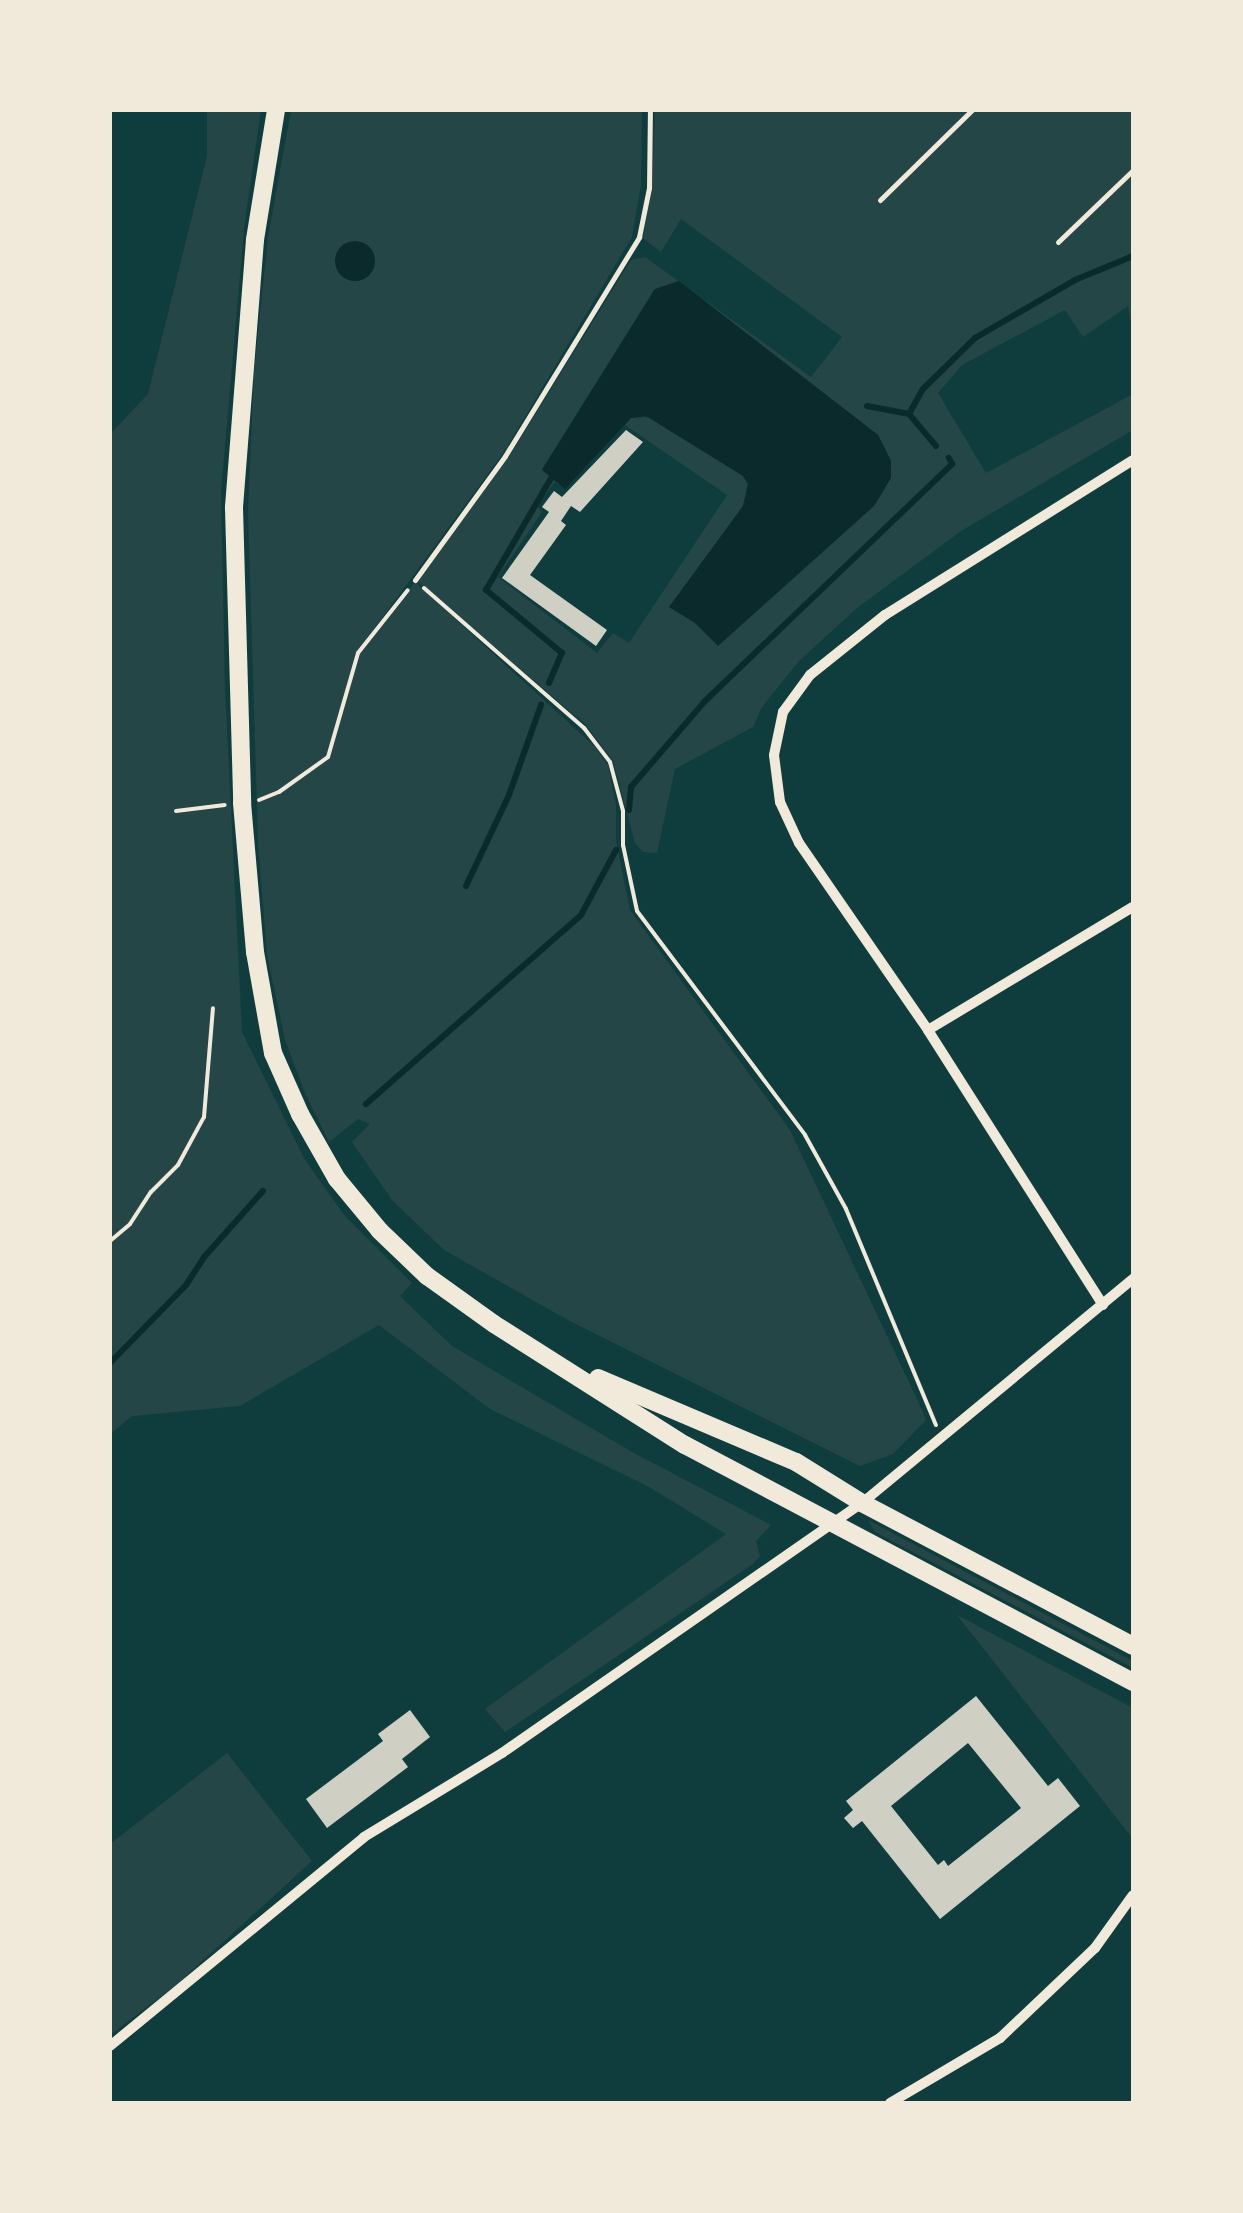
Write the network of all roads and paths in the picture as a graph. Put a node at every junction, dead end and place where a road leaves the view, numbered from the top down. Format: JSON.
{"nodes":[{"id":1,"x":276,"y":110,"type":"edge"},
{"id":2,"x":650,"y":110,"type":"edge"},
{"id":3,"x":972,"y":110,"type":"edge"},
{"id":4,"x":1133,"y":170,"type":"edge"},
{"id":5,"x":880,"y":200,"type":"dead end"},
{"id":6,"x":1058,"y":242,"type":"dead end"},
{"id":7,"x":1133,"y":460,"type":"edge"},
{"id":8,"x":415,"y":580,"type":"junction"},
{"id":9,"x":242,"y":803,"type":"junction"},
{"id":10,"x":176,"y":812,"type":"dead end"},
{"id":11,"x":1133,"y":907,"type":"edge"},
{"id":12,"x":214,"y":1008,"type":"dead end"},
{"id":13,"x":928,"y":1030,"type":"junction"},
{"id":14,"x":110,"y":1241,"type":"edge"},
{"id":15,"x":1133,"y":1279,"type":"edge"},
{"id":16,"x":1103,"y":1305,"type":"junction"},
{"id":17,"x":558,"y":1361,"type":"junction"},
{"id":18,"x":941,"y":1436,"type":"junction"},
{"id":19,"x":862,"y":1504,"type":"junction"},
{"id":20,"x":833,"y":1522,"type":"junction"},
{"id":21,"x":1133,"y":1646,"type":"edge"},
{"id":22,"x":1133,"y":1682,"type":"edge"},
{"id":23,"x":1133,"y":1895,"type":"edge"},
{"id":24,"x":110,"y":2046,"type":"edge"},
{"id":25,"x":890,"y":2103,"type":"edge"}],
"edges":[{"from":1,"to":9,"type":"main road"},
{"from":2,"to":8,"type":"lane"},
{"from":3,"to":5,"type":"lane"},
{"from":4,"to":6,"type":"lane"},
{"from":7,"to":13,"type":"street"},
{"from":8,"to":9,"type":"path"},
{"from":8,"to":18,"type":"path"},
{"from":9,"to":10,"type":"path"},
{"from":9,"to":17,"type":"main road"},
{"from":11,"to":13,"type":"street"},
{"from":12,"to":14,"type":"path"},
{"from":13,"to":16,"type":"street"},
{"from":15,"to":16,"type":"street"},
{"from":16,"to":18,"type":"street"},
{"from":17,"to":19,"type":"main road"},
{"from":17,"to":20,"type":"main road"},
{"from":18,"to":19,"type":"street"},
{"from":19,"to":20,"type":"street"},
{"from":19,"to":21,"type":"main road"},
{"from":20,"to":22,"type":"main road"},
{"from":20,"to":24,"type":"street"},
{"from":23,"to":25,"type":"street"}]}
